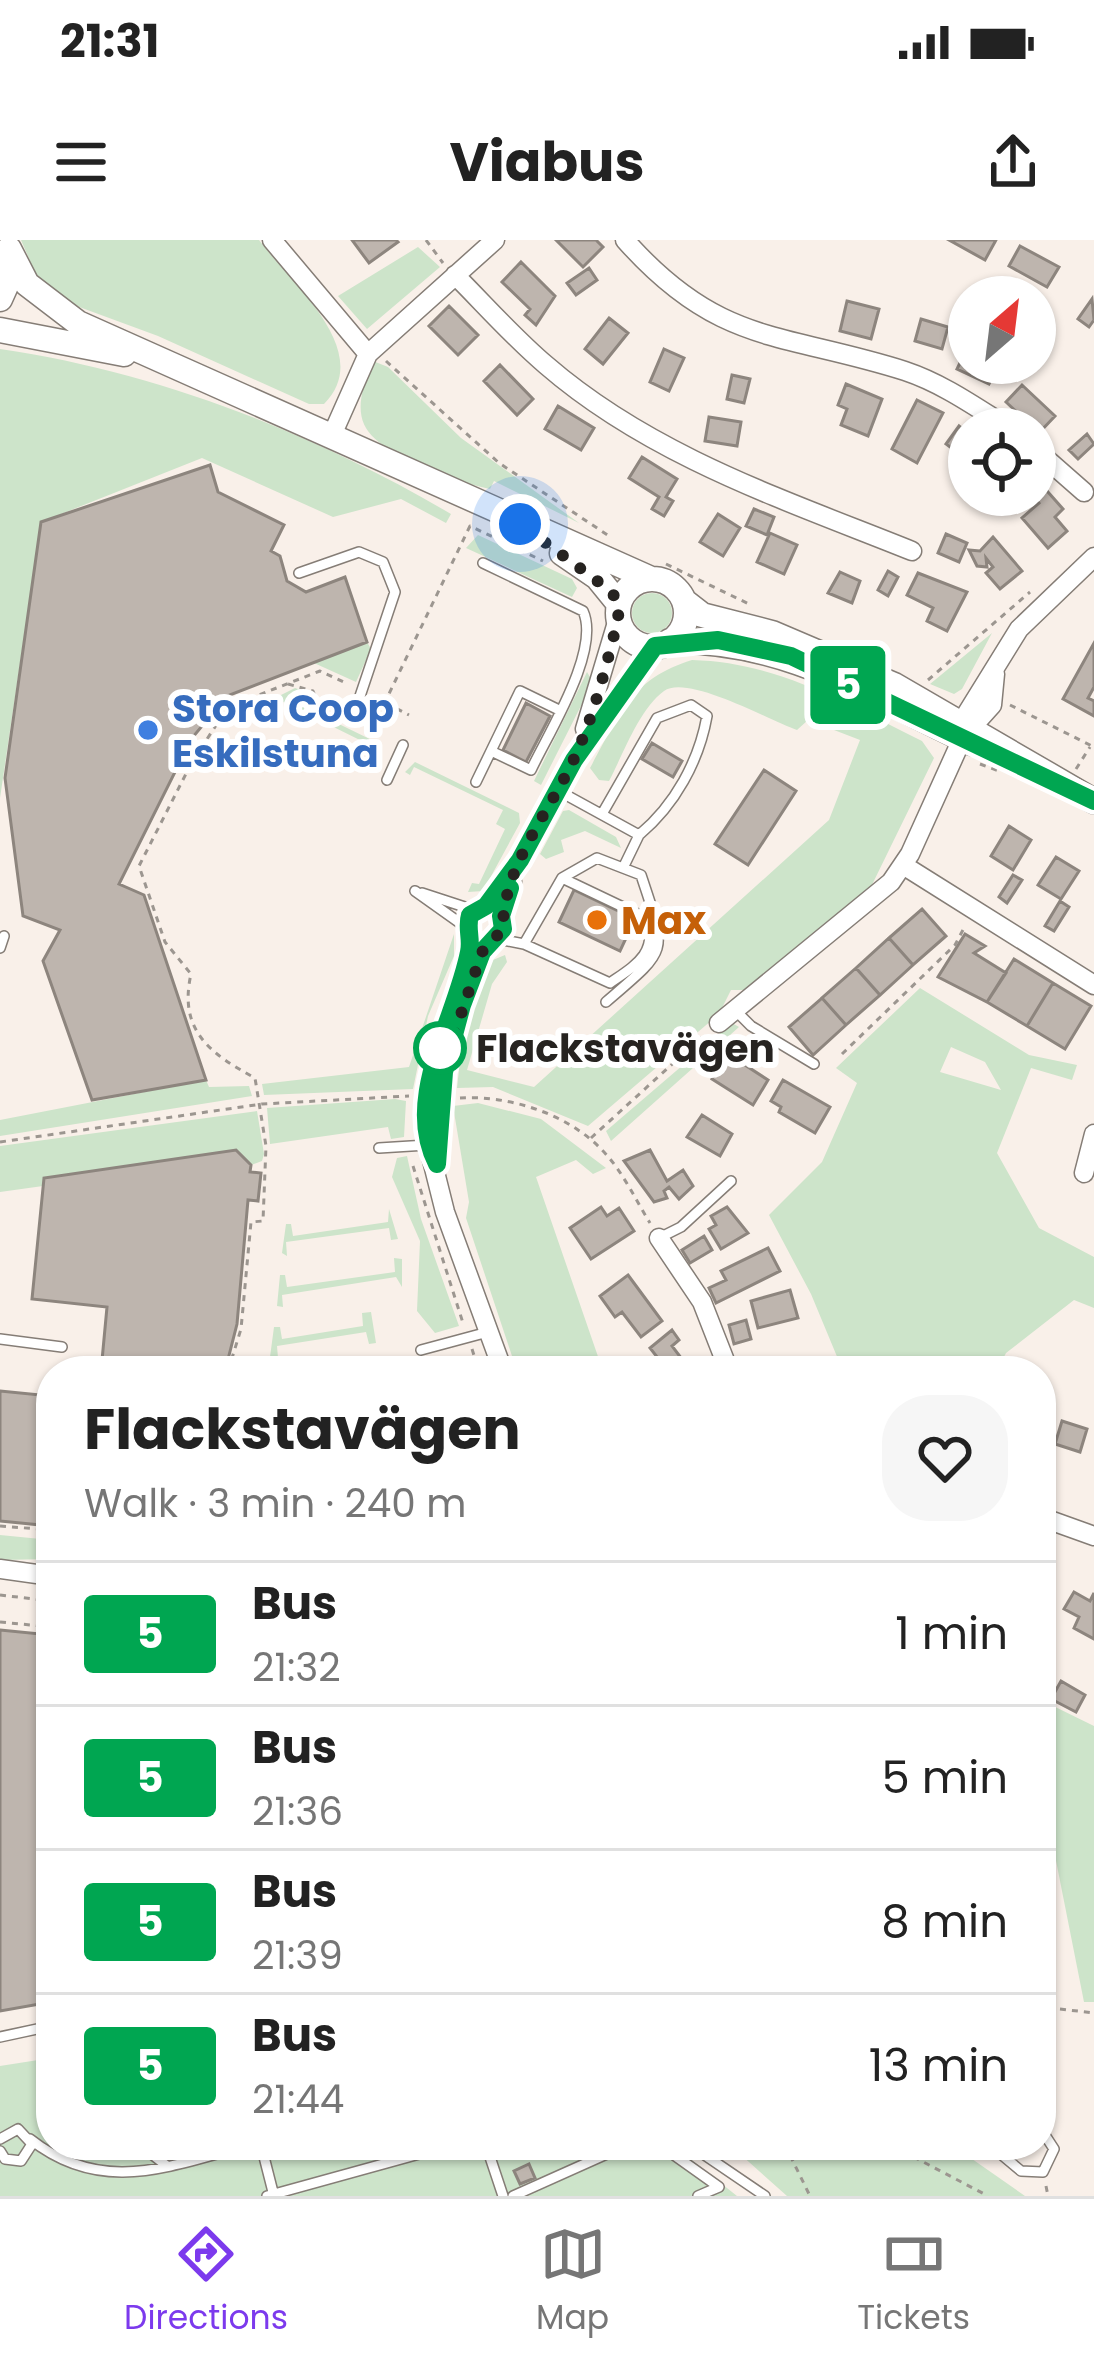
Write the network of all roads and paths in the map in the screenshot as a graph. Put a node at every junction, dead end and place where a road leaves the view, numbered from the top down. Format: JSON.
{"nodes":[{"id":1,"x":272,"y":240,"type":"edge"},
{"id":2,"x":426,"y":240,"type":"edge"},
{"id":3,"x":495,"y":240,"type":"edge"},
{"id":4,"x":625,"y":240,"type":"edge"},
{"id":5,"x":7,"y":243,"type":"edge"},
{"id":6,"x":455,"y":275,"type":"junction"},
{"id":7,"x":0,"y":299,"type":"edge"},
{"id":8,"x":0,"y":330,"type":"edge"},
{"id":9,"x":368,"y":354,"type":"junction"},
{"id":10,"x":156,"y":360,"type":"junction"},
{"id":11,"x":976,"y":408,"type":"edge"},
{"id":12,"x":332,"y":435,"type":"junction"},
{"id":13,"x":1056,"y":467,"type":"edge"},
{"id":14,"x":1084,"y":492,"type":"dead end"},
{"id":15,"x":520,"y":524,"type":"junction"},
{"id":16,"x":615,"y":540,"type":"dead end"},
{"id":17,"x":912,"y":551,"type":"dead end"},
{"id":18,"x":1094,"y":556,"type":"edge"},
{"id":19,"x":483,"y":563,"type":"dead end"},
{"id":20,"x":553,"y":565,"type":"dead end"},
{"id":21,"x":652,"y":569,"type":"junction"},
{"id":22,"x":298,"y":573,"type":"dead end"},
{"id":23,"x":1042,"y":581,"type":"dead end"},
{"id":24,"x":684,"y":601,"type":"junction"},
{"id":25,"x":758,"y":608,"type":"dead end"},
{"id":26,"x":618,"y":611,"type":"junction"},
{"id":27,"x":663,"y":644,"type":"junction"},
{"id":28,"x":286,"y":683,"type":"junction"},
{"id":29,"x":921,"y":687,"type":"dead end"},
{"id":30,"x":363,"y":692,"type":"junction"},
{"id":31,"x":385,"y":702,"type":"junction"},
{"id":32,"x":1001,"y":703,"type":"dead end"},
{"id":33,"x":318,"y":704,"type":"dead end"},
{"id":34,"x":560,"y":710,"type":"junction"},
{"id":35,"x":410,"y":715,"type":"dead end"},
{"id":36,"x":352,"y":720,"type":"dead end"},
{"id":37,"x":964,"y":735,"type":"junction"},
{"id":38,"x":403,"y":746,"type":"dead end"},
{"id":39,"x":1092,"y":746,"type":"edge"},
{"id":40,"x":491,"y":751,"type":"junction"},
{"id":41,"x":574,"y":760,"type":"junction"},
{"id":42,"x":1076,"y":769,"type":"dead end"},
{"id":43,"x":1007,"y":775,"type":"dead end"},
{"id":44,"x":387,"y":779,"type":"dead end"},
{"id":45,"x":476,"y":782,"type":"dead end"},
{"id":46,"x":553,"y":797,"type":"junction"},
{"id":47,"x":1091,"y":799,"type":"edge"},
{"id":48,"x":602,"y":814,"type":"junction"},
{"id":49,"x":639,"y":835,"type":"junction"},
{"id":50,"x":903,"y":865,"type":"junction"},
{"id":51,"x":623,"y":866,"type":"junction"},
{"id":52,"x":562,"y":878,"type":"junction"},
{"id":53,"x":973,"y":911,"type":"junction"},
{"id":54,"x":486,"y":925,"type":"junction"},
{"id":55,"x":4,"y":936,"type":"dead end"},
{"id":56,"x":524,"y":944,"type":"junction"},
{"id":57,"x":0,"y":948,"type":"edge"},
{"id":58,"x":1094,"y":985,"type":"edge"},
{"id":59,"x":606,"y":1001,"type":"dead end"},
{"id":60,"x":736,"y":1011,"type":"junction"},
{"id":61,"x":719,"y":1024,"type":"joint"},
{"id":62,"x":842,"y":1054,"type":"dead end"},
{"id":63,"x":814,"y":1064,"type":"dead end"},
{"id":64,"x":415,"y":1096,"type":"dead end"},
{"id":65,"x":450,"y":1100,"type":"dead end"},
{"id":66,"x":262,"y":1104,"type":"junction"},
{"id":67,"x":1094,"y":1134,"type":"edge"},
{"id":68,"x":0,"y":1142,"type":"edge"},
{"id":69,"x":427,"y":1145,"type":"junction"},
{"id":70,"x":379,"y":1148,"type":"dead end"},
{"id":71,"x":437,"y":1164,"type":"junction"},
{"id":72,"x":1084,"y":1173,"type":"dead end"},
{"id":73,"x":730,"y":1180,"type":"dead end"},
{"id":74,"x":659,"y":1238,"type":"joint"},
{"id":75,"x":488,"y":1332,"type":"junction"},
{"id":76,"x":0,"y":1339,"type":"edge"},
{"id":77,"x":62,"y":1347,"type":"dead end"},
{"id":78,"x":421,"y":1350,"type":"dead end"},
{"id":79,"x":233,"y":1356,"type":"edge"},
{"id":80,"x":497,"y":1356,"type":"edge"},
{"id":81,"x":723,"y":1356,"type":"edge"},
{"id":82,"x":1056,"y":1522,"type":"edge"},
{"id":83,"x":0,"y":1526,"type":"edge"},
{"id":84,"x":36,"y":1529,"type":"edge"},
{"id":85,"x":1094,"y":1536,"type":"edge"},
{"id":86,"x":6,"y":1573,"type":"edge"},
{"id":87,"x":36,"y":1575,"type":"edge"},
{"id":88,"x":0,"y":1595,"type":"edge"},
{"id":89,"x":36,"y":1599,"type":"edge"},
{"id":90,"x":0,"y":1622,"type":"edge"},
{"id":91,"x":36,"y":1626,"type":"edge"},
{"id":92,"x":1060,"y":2009,"type":"dead end"},
{"id":93,"x":1094,"y":2013,"type":"edge"},
{"id":94,"x":36,"y":2029,"type":"edge"},
{"id":95,"x":0,"y":2037,"type":"edge"},
{"id":96,"x":0,"y":2139,"type":"edge"},
{"id":97,"x":30,"y":2139,"type":"junction"},
{"id":98,"x":36,"y":2143,"type":"edge"},
{"id":99,"x":0,"y":2151,"type":"edge"},
{"id":100,"x":61,"y":2160,"type":"edge"},
{"id":101,"x":158,"y":2160,"type":"edge"},
{"id":102,"x":193,"y":2160,"type":"edge"},
{"id":103,"x":264,"y":2160,"type":"edge"},
{"id":104,"x":398,"y":2160,"type":"edge"},
{"id":105,"x":491,"y":2160,"type":"edge"},
{"id":106,"x":593,"y":2160,"type":"edge"},
{"id":107,"x":681,"y":2160,"type":"edge"},
{"id":108,"x":712,"y":2160,"type":"edge"},
{"id":109,"x":792,"y":2160,"type":"edge"},
{"id":110,"x":920,"y":2160,"type":"edge"},
{"id":111,"x":1009,"y":2160,"type":"edge"},
{"id":112,"x":1049,"y":2160,"type":"edge"},
{"id":113,"x":167,"y":2167,"type":"junction"},
{"id":114,"x":271,"y":2195,"type":"edge"},
{"id":115,"x":503,"y":2196,"type":"edge"},
{"id":116,"x":513,"y":2196,"type":"edge"},
{"id":117,"x":698,"y":2196,"type":"edge"},
{"id":118,"x":765,"y":2196,"type":"edge"},
{"id":119,"x":810,"y":2196,"type":"edge"},
{"id":120,"x":988,"y":2196,"type":"edge"}],
"edges":[{"from":1,"to":9,"type":"street"},
{"from":2,"to":6,"type":"path"},
{"from":3,"to":6,"type":"street"},
{"from":4,"to":11,"type":"street"},
{"from":5,"to":7,"type":"street"},
{"from":5,"to":10,"type":"street"},
{"from":6,"to":9,"type":"street"},
{"from":6,"to":17,"type":"street"},
{"from":8,"to":10,"type":"street"},
{"from":9,"to":12,"type":"street"},
{"from":9,"to":16,"type":"path"},
{"from":10,"to":12,"type":"street"},
{"from":12,"to":15,"type":"street"},
{"from":13,"to":14,"type":"street"},
{"from":15,"to":21,"type":"street"},
{"from":15,"to":26,"type":"street"},
{"from":18,"to":37,"type":"street"},
{"from":19,"to":34,"type":"lane"},
{"from":20,"to":31,"type":"path"},
{"from":21,"to":24,"type":"street"},
{"from":21,"to":25,"type":"path"},
{"from":21,"to":26,"type":"street"},
{"from":22,"to":30,"type":"lane"},
{"from":23,"to":29,"type":"path"},
{"from":24,"to":27,"type":"street"},
{"from":24,"to":37,"type":"street"},
{"from":26,"to":27,"type":"street"},
{"from":26,"to":41,"type":"street"},
{"from":27,"to":37,"type":"street"},
{"from":27,"to":41,"type":"street"},
{"from":28,"to":30,"type":"path"},
{"from":28,"to":33,"type":"path"},
{"from":28,"to":66,"type":"path"},
{"from":30,"to":31,"type":"path"},
{"from":30,"to":36,"type":"lane"},
{"from":31,"to":35,"type":"path"},
{"from":32,"to":39,"type":"path"},
{"from":34,"to":40,"type":"lane"},
{"from":34,"to":40,"type":"lane"},
{"from":37,"to":43,"type":"path"},
{"from":37,"to":47,"type":"street"},
{"from":37,"to":50,"type":"street"},
{"from":38,"to":44,"type":"lane"},
{"from":39,"to":42,"type":"path"},
{"from":40,"to":45,"type":"lane"},
{"from":41,"to":46,"type":"street"},
{"from":46,"to":48,"type":"lane"},
{"from":46,"to":54,"type":"street"},
{"from":48,"to":49,"type":"lane"},
{"from":48,"to":49,"type":"lane"},
{"from":49,"to":51,"type":"lane"},
{"from":50,"to":53,"type":"street"},
{"from":50,"to":60,"type":"street"},
{"from":51,"to":52,"type":"lane"},
{"from":51,"to":59,"type":"lane"},
{"from":52,"to":56,"type":"lane"},
{"from":52,"to":56,"type":"lane"},
{"from":53,"to":58,"type":"street"},
{"from":53,"to":62,"type":"path"},
{"from":54,"to":54,"type":"lane"},
{"from":54,"to":56,"type":"lane"},
{"from":54,"to":56,"type":"lane"},
{"from":54,"to":69,"type":"street"},
{"from":54,"to":71,"type":"street"},
{"from":55,"to":57,"type":"lane"},
{"from":60,"to":61,"type":"street"},
{"from":60,"to":63,"type":"lane"},
{"from":61,"to":65,"type":"path"},
{"from":64,"to":66,"type":"path"},
{"from":66,"to":68,"type":"path"},
{"from":66,"to":79,"type":"path"},
{"from":67,"to":72,"type":"street"},
{"from":69,"to":70,"type":"lane"},
{"from":69,"to":71,"type":"street"},
{"from":71,"to":75,"type":"street"},
{"from":73,"to":74,"type":"lane"},
{"from":74,"to":81,"type":"street"},
{"from":75,"to":78,"type":"lane"},
{"from":75,"to":80,"type":"street"},
{"from":76,"to":77,"type":"lane"},
{"from":82,"to":85,"type":"street"},
{"from":83,"to":84,"type":"path"},
{"from":86,"to":87,"type":"street"},
{"from":88,"to":89,"type":"path"},
{"from":90,"to":91,"type":"path"},
{"from":92,"to":93,"type":"path"},
{"from":94,"to":95,"type":"lane"},
{"from":96,"to":97,"type":"lane"},
{"from":97,"to":98,"type":"lane"},
{"from":97,"to":99,"type":"lane"},
{"from":100,"to":113,"type":"lane"},
{"from":101,"to":113,"type":"lane"},
{"from":102,"to":113,"type":"lane"},
{"from":103,"to":114,"type":"lane"},
{"from":104,"to":114,"type":"lane"},
{"from":105,"to":115,"type":"lane"},
{"from":106,"to":116,"type":"lane"},
{"from":107,"to":117,"type":"lane"},
{"from":108,"to":118,"type":"lane"},
{"from":109,"to":119,"type":"path"},
{"from":110,"to":120,"type":"path"},
{"from":111,"to":112,"type":"lane"}]}
